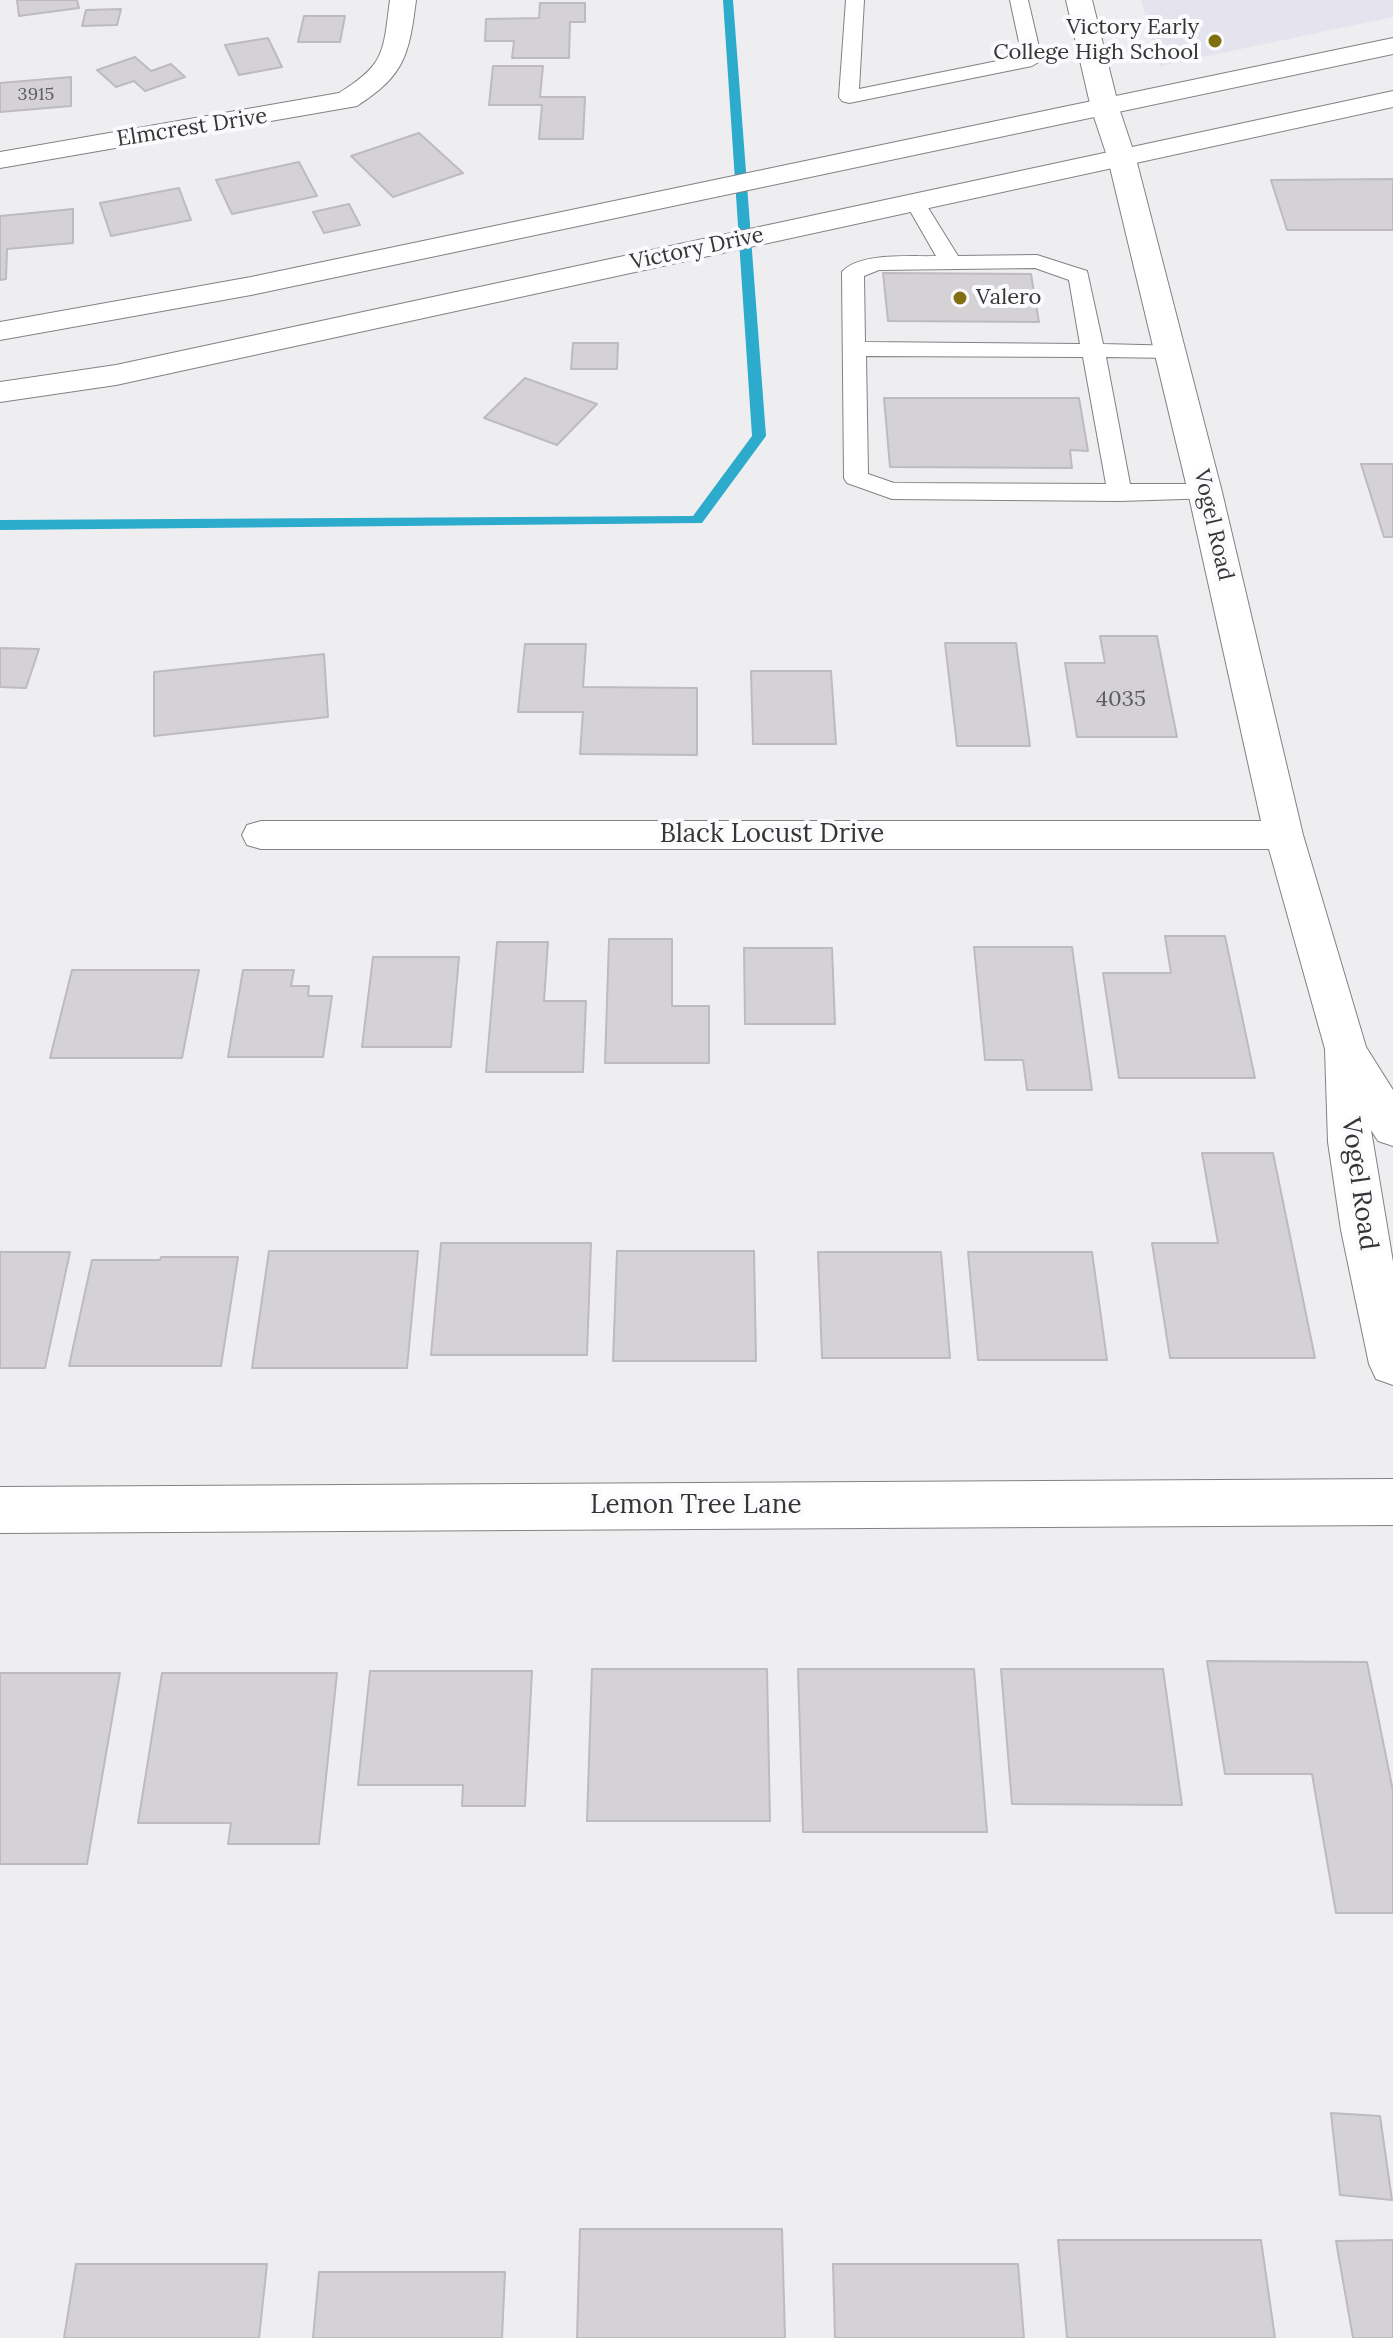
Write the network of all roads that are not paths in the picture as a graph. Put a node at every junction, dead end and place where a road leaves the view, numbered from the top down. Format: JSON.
{"nodes":[{"id":1,"x":403,"y":0,"type":"edge"},
{"id":2,"x":855,"y":0,"type":"edge"},
{"id":3,"x":1019,"y":0,"type":"edge"},
{"id":4,"x":1079,"y":0,"type":"edge"},
{"id":5,"x":1393,"y":46,"type":"edge"},
{"id":6,"x":1393,"y":99,"type":"edge"},
{"id":7,"x":1105,"y":108,"type":"junction"},
{"id":8,"x":1122,"y":159,"type":"junction"},
{"id":9,"x":0,"y":160,"type":"edge"},
{"id":10,"x":915,"y":202,"type":"junction"},
{"id":11,"x":950,"y":261,"type":"junction"},
{"id":12,"x":0,"y":331,"type":"edge"},
{"id":13,"x":854,"y":349,"type":"junction"},
{"id":14,"x":1093,"y":351,"type":"junction"},
{"id":15,"x":1171,"y":351,"type":"junction"},
{"id":16,"x":0,"y":392,"type":"edge"},
{"id":17,"x":1205,"y":492,"type":"junction"},
{"id":18,"x":1120,"y":493,"type":"junction"},
{"id":19,"x":261,"y":835,"type":"dead end"},
{"id":20,"x":1284,"y":835,"type":"junction"},
{"id":21,"x":1346,"y":1049,"type":"junction"},
{"id":22,"x":1393,"y":1128,"type":"edge"},
{"id":23,"x":1393,"y":1364,"type":"edge"},
{"id":24,"x":1393,"y":1502,"type":"edge"},
{"id":25,"x":0,"y":1510,"type":"edge"}],
"edges":[{"from":1,"to":9,"type":"street","name":"Elmcrest Drive"},
{"from":2,"to":3,"type":"lane"},
{"from":4,"to":7,"type":"street","name":"Vogel Road"},
{"from":5,"to":7,"type":"street"},
{"from":6,"to":8,"type":"street","name":"Victory Drive"},
{"from":7,"to":8,"type":"street","name":"Vogel Road"},
{"from":7,"to":12,"type":"street"},
{"from":8,"to":10,"type":"street","name":"Victory Drive"},
{"from":8,"to":15,"type":"street","name":"Vogel Road"},
{"from":10,"to":11,"type":"lane"},
{"from":10,"to":16,"type":"street","name":"Victory Drive"},
{"from":11,"to":13,"type":"lane"},
{"from":11,"to":14,"type":"lane"},
{"from":13,"to":14,"type":"lane"},
{"from":13,"to":18,"type":"lane"},
{"from":14,"to":15,"type":"lane"},
{"from":14,"to":18,"type":"lane"},
{"from":15,"to":17,"type":"street","name":"Vogel Road"},
{"from":17,"to":18,"type":"lane"},
{"from":17,"to":20,"type":"street","name":"Vogel Road"},
{"from":19,"to":20,"type":"street","name":"Black Locust Drive"},
{"from":20,"to":21,"type":"street","name":"Vogel Road"},
{"from":21,"to":22,"type":"street","name":"Vogel Road"},
{"from":21,"to":23,"type":"street","name":"Vogel Road"},
{"from":24,"to":25,"type":"street","name":"Lemon Tree Lane"}]}
